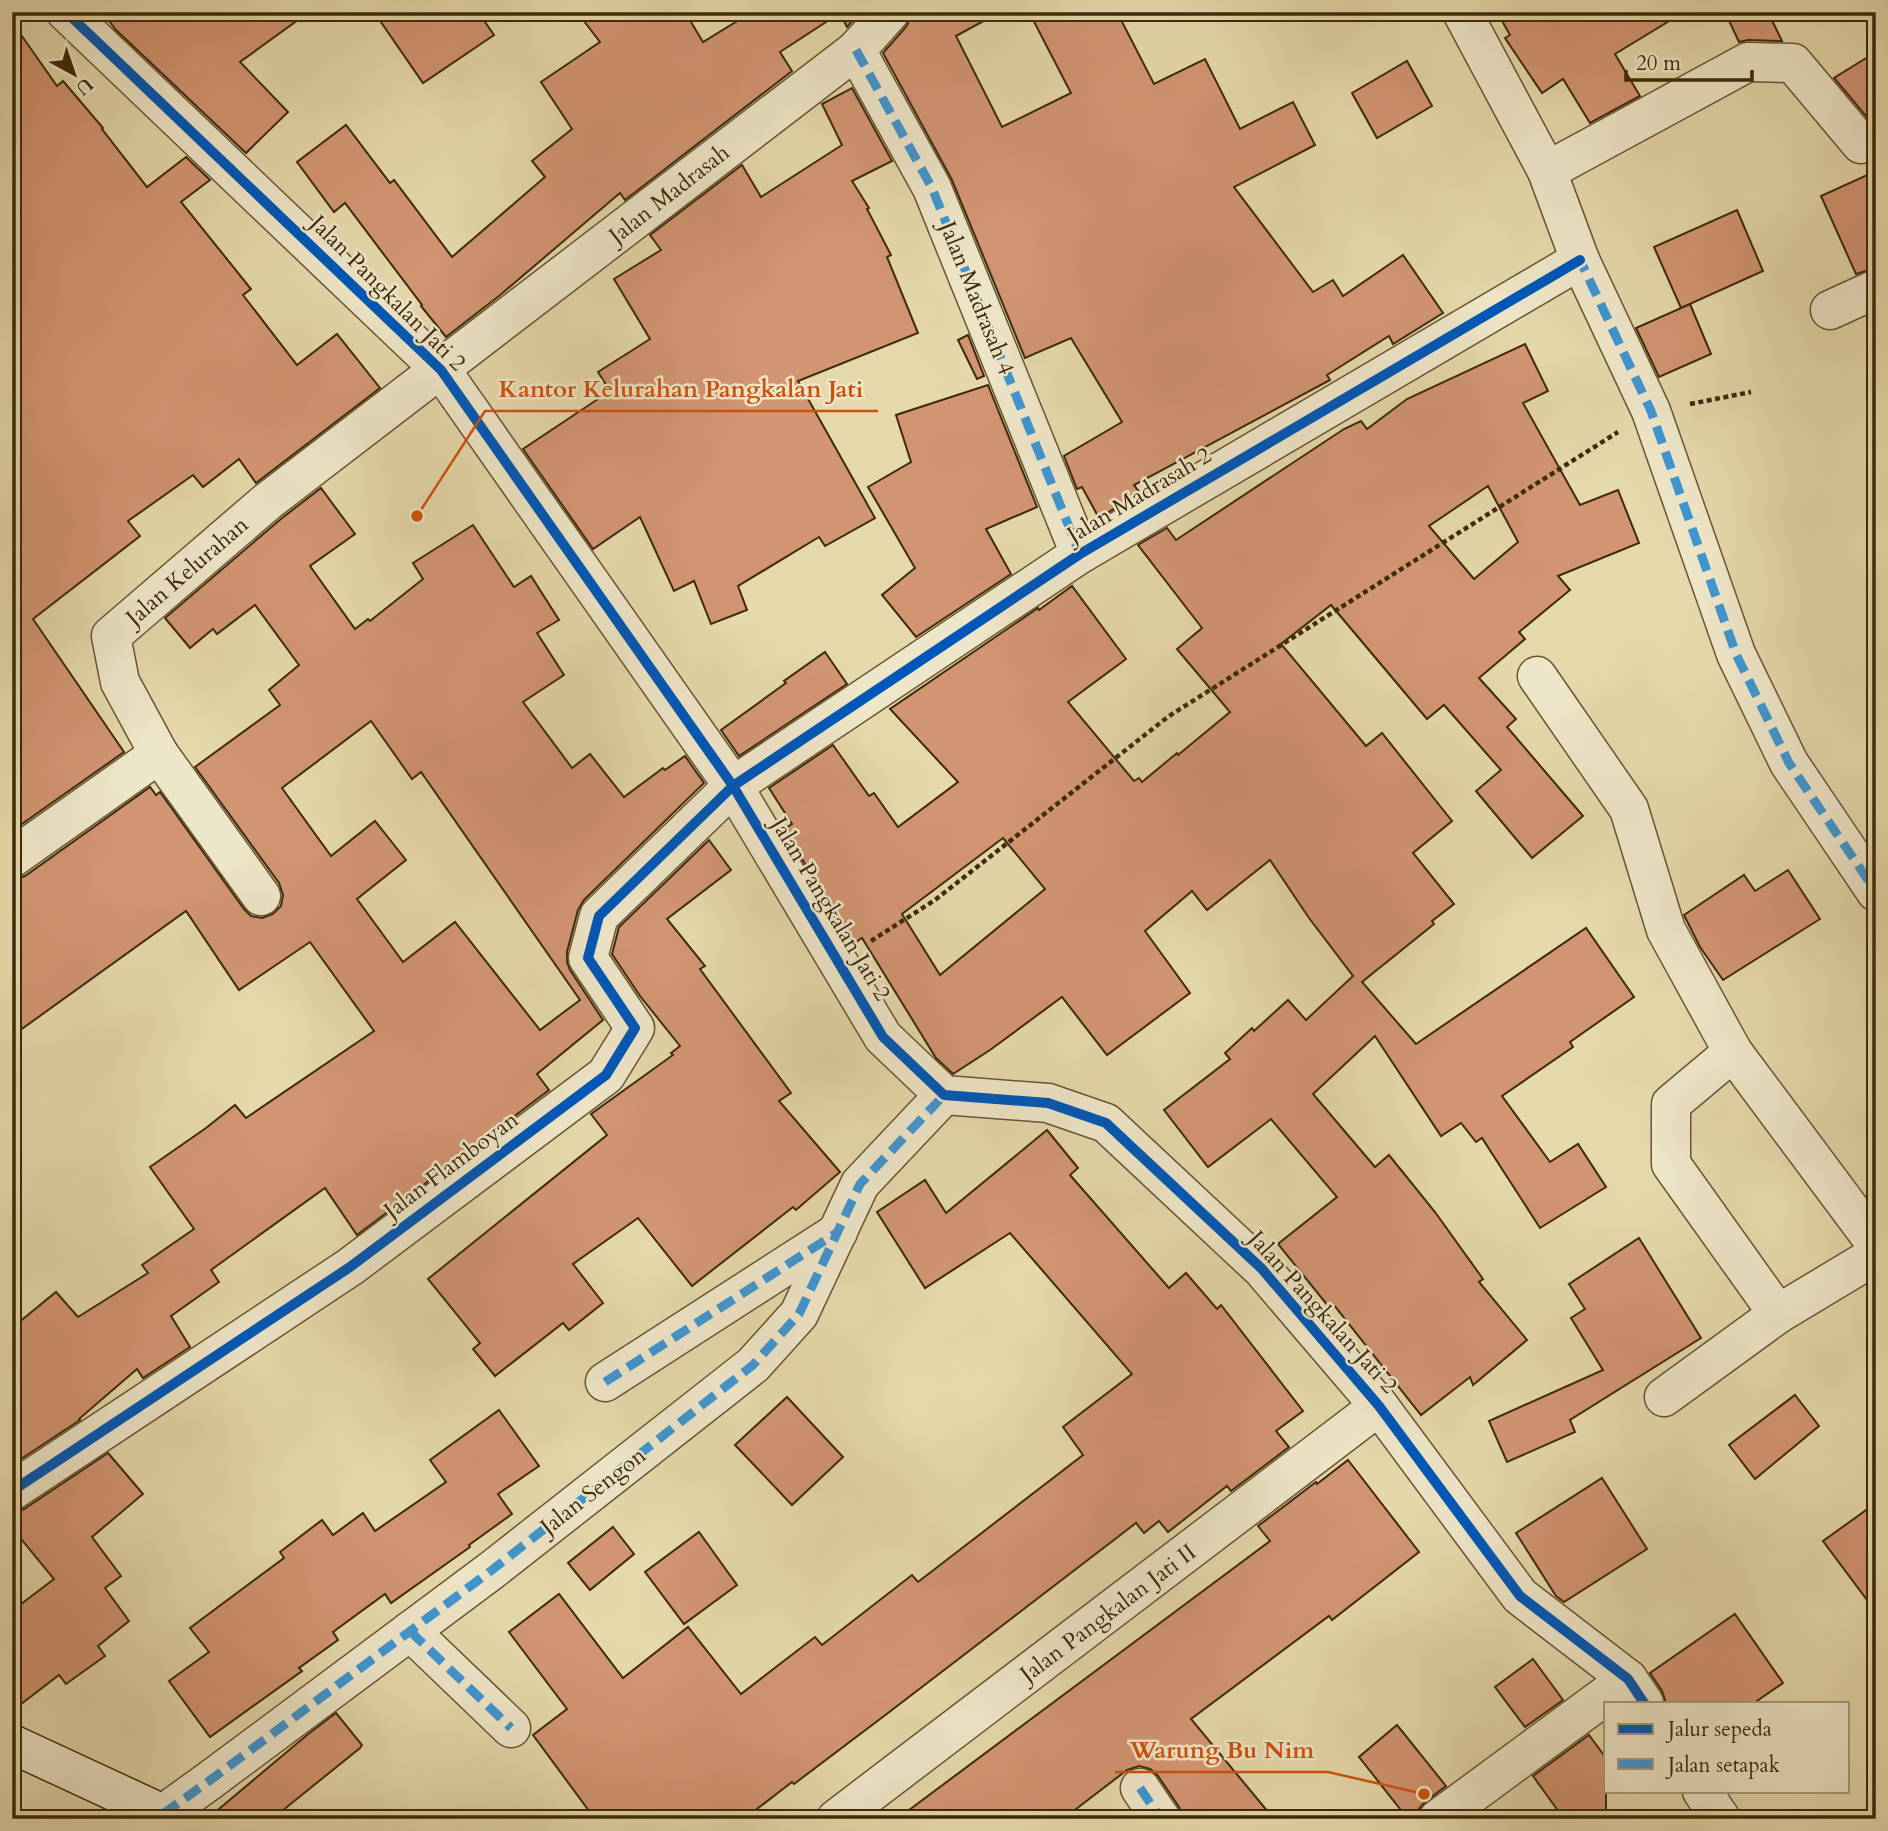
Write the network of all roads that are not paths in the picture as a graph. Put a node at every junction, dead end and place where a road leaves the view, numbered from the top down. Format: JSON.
{"nodes":[{"id":1,"x":66,"y":12,"type":"edge"},
{"id":2,"x":890,"y":12,"type":"edge"},
{"id":3,"x":1462,"y":12,"type":"edge"},
{"id":4,"x":856,"y":50,"type":"junction"},
{"id":5,"x":1861,"y":144,"type":"dead end"},
{"id":6,"x":1546,"y":171,"type":"junction"},
{"id":7,"x":1580,"y":260,"type":"junction"},
{"id":8,"x":1876,"y":289,"type":"edge"},
{"id":9,"x":1830,"y":310,"type":"dead end"},
{"id":10,"x":441,"y":370,"type":"junction"},
{"id":11,"x":1080,"y":554,"type":"junction"},
{"id":12,"x":1537,"y":676,"type":"dead end"},
{"id":13,"x":159,"y":754,"type":"junction"},
{"id":14,"x":733,"y":786,"type":"junction"},
{"id":15,"x":12,"y":858,"type":"edge"},
{"id":16,"x":1876,"y":892,"type":"edge"},
{"id":17,"x":261,"y":896,"type":"dead end"},
{"id":18,"x":1733,"y":1052,"type":"junction"},
{"id":19,"x":944,"y":1095,"type":"junction"},
{"id":20,"x":838,"y":1232,"type":"junction"},
{"id":21,"x":1876,"y":1244,"type":"edge"},
{"id":22,"x":1876,"y":1255,"type":"edge"},
{"id":23,"x":1778,"y":1314,"type":"junction"},
{"id":24,"x":606,"y":1382,"type":"dead end"},
{"id":25,"x":1664,"y":1397,"type":"dead end"},
{"id":26,"x":1379,"y":1406,"type":"junction"},
{"id":27,"x":12,"y":1491,"type":"edge"},
{"id":28,"x":410,"y":1631,"type":"junction"},
{"id":29,"x":1636,"y":1691,"type":"edge"},
{"id":30,"x":1619,"y":1702,"type":"edge"},
{"id":31,"x":1604,"y":1712,"type":"edge"},
{"id":32,"x":511,"y":1728,"type":"dead end"},
{"id":33,"x":12,"y":1744,"type":"edge"},
{"id":34,"x":1703,"y":1792,"type":"edge"},
{"id":35,"x":166,"y":1816,"type":"edge"},
{"id":36,"x":836,"y":1819,"type":"edge"},
{"id":37,"x":1438,"y":1819,"type":"edge"},
{"id":38,"x":1721,"y":1819,"type":"edge"}],
"edges":[{"from":1,"to":10,"type":"street","name":"Jalan Pangkalan Jati 2"},
{"from":2,"to":4,"type":"street","name":"Jalan Madrasah"},
{"from":3,"to":6,"type":"street"},
{"from":4,"to":10,"type":"street","name":"Jalan Madrasah"},
{"from":4,"to":11,"type":"street","name":"Jalan Madrasah 4"},
{"from":5,"to":6,"type":"street"},
{"from":6,"to":7,"type":"street"},
{"from":7,"to":11,"type":"street","name":"Jalan Madrasah 2"},
{"from":7,"to":16,"type":"street"},
{"from":8,"to":9,"type":"street"},
{"from":10,"to":13,"type":"street","name":"Jalan Kelurahan"},
{"from":10,"to":14,"type":"street","name":"Jalan Pangkalan Jati 2"},
{"from":11,"to":14,"type":"street","name":"Jalan Madrasah 2"},
{"from":12,"to":18,"type":"street"},
{"from":13,"to":15,"type":"street"},
{"from":13,"to":17,"type":"street"},
{"from":14,"to":19,"type":"street","name":"Jalan Pangkalan Jati 2"},
{"from":14,"to":27,"type":"street","name":"Jalan Flamboyan"},
{"from":18,"to":21,"type":"street"},
{"from":18,"to":23,"type":"street"},
{"from":19,"to":20,"type":"street","name":"Jalan Sengon"},
{"from":19,"to":26,"type":"street","name":"Jalan Pangkalan Jati 2"},
{"from":20,"to":24,"type":"street"},
{"from":20,"to":28,"type":"street","name":"Jalan Sengon"},
{"from":22,"to":23,"type":"street"},
{"from":23,"to":25,"type":"street"},
{"from":26,"to":29,"type":"street","name":"Jalan Pangkalan Jati 2"},
{"from":26,"to":36,"type":"street","name":"Jalan Pangkalan Jati II"},
{"from":28,"to":32,"type":"street"},
{"from":28,"to":35,"type":"street","name":"Jalan Sengon"},
{"from":29,"to":30,"type":"street"},
{"from":31,"to":37,"type":"street"},
{"from":33,"to":35,"type":"street"},
{"from":34,"to":38,"type":"street"}]}
